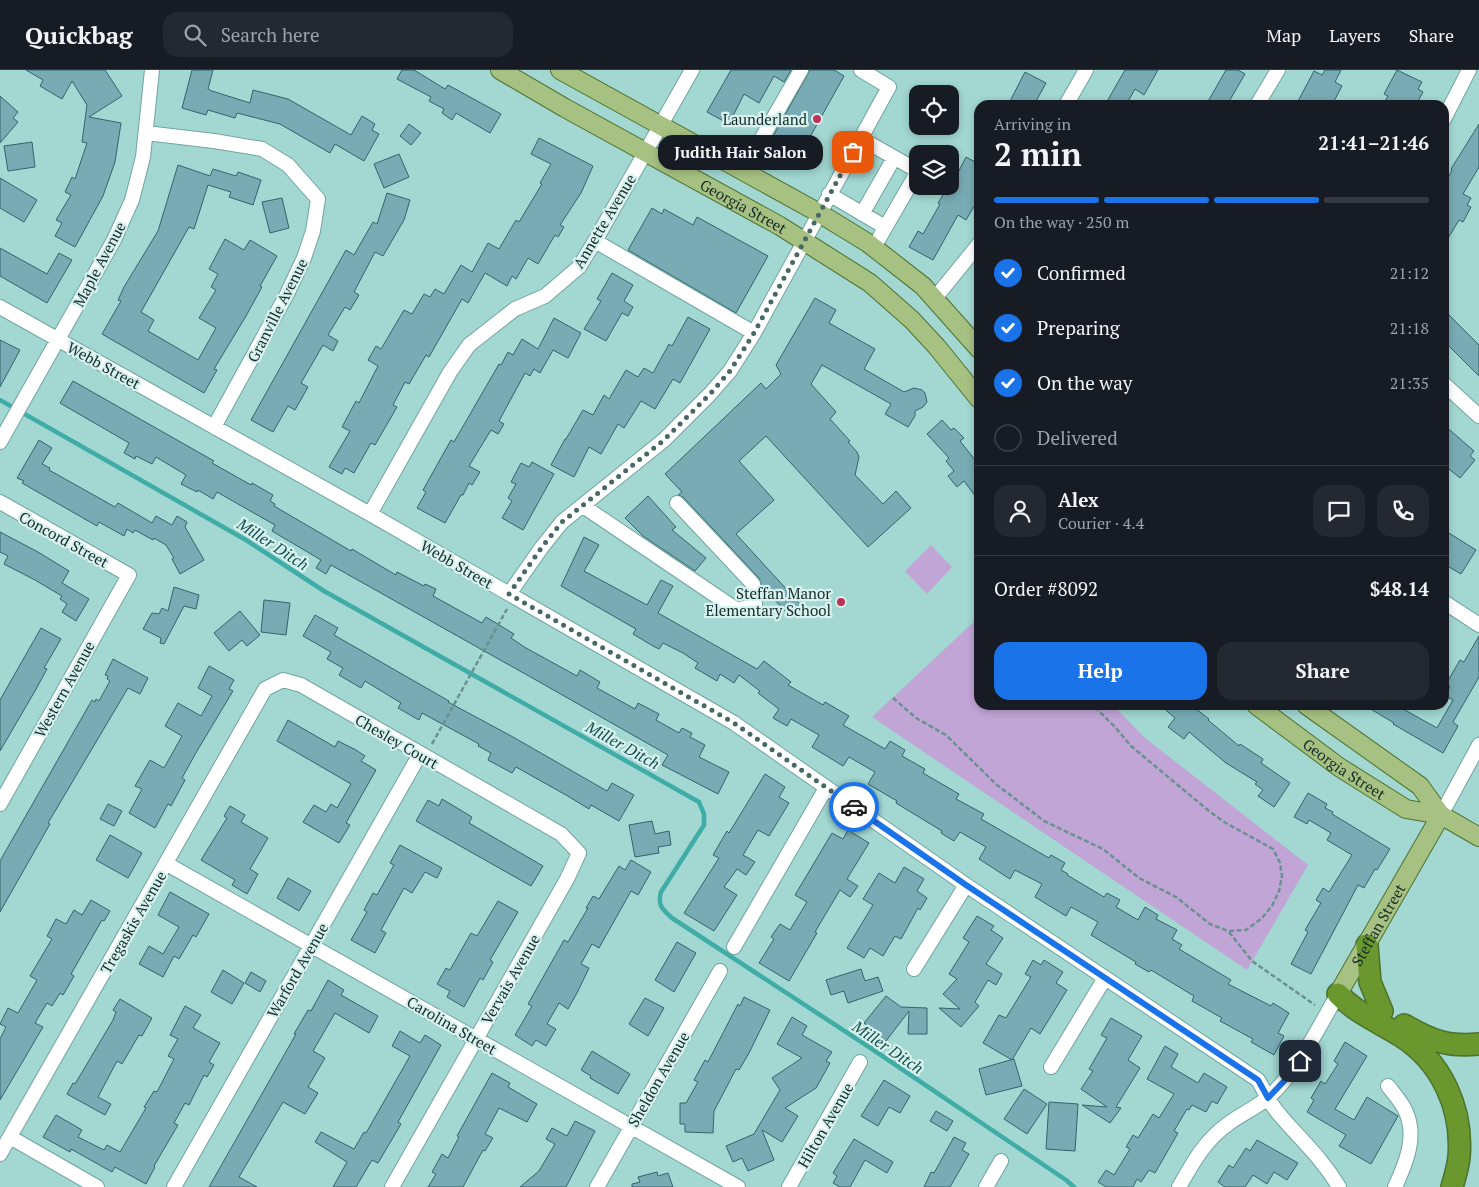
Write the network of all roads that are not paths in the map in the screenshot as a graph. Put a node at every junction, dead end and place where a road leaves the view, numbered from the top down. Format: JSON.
{"nodes":[{"id":1,"x":152,"y":70,"type":"edge"},
{"id":2,"x":500,"y":70,"type":"edge"},
{"id":3,"x":560,"y":70,"type":"edge"},
{"id":4,"x":692,"y":70,"type":"edge"},
{"id":5,"x":801,"y":70,"type":"edge"},
{"id":6,"x":861,"y":70,"type":"edge"},
{"id":7,"x":1086,"y":70,"type":"edge"},
{"id":8,"x":1278,"y":70,"type":"edge"},
{"id":9,"x":1469,"y":70,"type":"edge"},
{"id":10,"x":1069,"y":100,"type":"edge"},
{"id":11,"x":1260,"y":100,"type":"edge"},
{"id":12,"x":1449,"y":109,"type":"edge"},
{"id":13,"x":660,"y":126,"type":"junction"},
{"id":14,"x":146,"y":133,"type":"junction"},
{"id":15,"x":860,"y":138,"type":"junction"},
{"id":16,"x":645,"y":152,"type":"junction"},
{"id":17,"x":894,"y":158,"type":"junction"},
{"id":18,"x":909,"y":166,"type":"edge"},
{"id":19,"x":743,"y":172,"type":"junction"},
{"id":20,"x":909,"y":186,"type":"edge"},
{"id":21,"x":829,"y":194,"type":"junction"},
{"id":22,"x":819,"y":213,"type":"junction"},
{"id":23,"x":862,"y":214,"type":"junction"},
{"id":24,"x":885,"y":227,"type":"junction"},
{"id":25,"x":595,"y":241,"type":"junction"},
{"id":26,"x":804,"y":241,"type":"junction"},
{"id":27,"x":874,"y":247,"type":"junction"},
{"id":28,"x":974,"y":250,"type":"edge"},
{"id":29,"x":935,"y":298,"type":"junction"},
{"id":30,"x":0,"y":307,"type":"edge"},
{"id":31,"x":754,"y":333,"type":"junction"},
{"id":32,"x":58,"y":340,"type":"junction"},
{"id":33,"x":974,"y":343,"type":"edge"},
{"id":34,"x":1449,"y":389,"type":"edge"},
{"id":35,"x":974,"y":393,"type":"edge"},
{"id":36,"x":1479,"y":416,"type":"edge"},
{"id":37,"x":214,"y":427,"type":"junction"},
{"id":38,"x":0,"y":442,"type":"edge"},
{"id":39,"x":0,"y":502,"type":"edge"},
{"id":40,"x":677,"y":503,"type":"dead end"},
{"id":41,"x":583,"y":506,"type":"junction"},
{"id":42,"x":370,"y":514,"type":"junction"},
{"id":43,"x":129,"y":575,"type":"joint"},
{"id":44,"x":512,"y":596,"type":"junction"},
{"id":45,"x":1449,"y":605,"type":"edge"},
{"id":46,"x":1479,"y":625,"type":"edge"},
{"id":47,"x":265,"y":689,"type":"joint"},
{"id":48,"x":1263,"y":710,"type":"edge"},
{"id":49,"x":1313,"y":710,"type":"edge"},
{"id":50,"x":1478,"y":747,"type":"edge"},
{"id":51,"x":423,"y":755,"type":"junction"},
{"id":52,"x":826,"y":788,"type":"junction"},
{"id":53,"x":0,"y":804,"type":"edge"},
{"id":54,"x":527,"y":815,"type":"joint"},
{"id":55,"x":1440,"y":815,"type":"junction"},
{"id":56,"x":1479,"y":837,"type":"edge"},
{"id":57,"x":167,"y":864,"type":"junction"},
{"id":58,"x":966,"y":885,"type":"junction"},
{"id":59,"x":311,"y":946,"type":"junction"},
{"id":60,"x":1367,"y":946,"type":"junction"},
{"id":61,"x":734,"y":947,"type":"dead end"},
{"id":62,"x":914,"y":969,"type":"dead end"},
{"id":63,"x":720,"y":972,"type":"dead end"},
{"id":64,"x":1105,"y":978,"type":"junction"},
{"id":65,"x":1338,"y":994,"type":"junction"},
{"id":66,"x":1382,"y":1012,"type":"junction"},
{"id":67,"x":476,"y":1039,"type":"junction"},
{"id":68,"x":1479,"y":1044,"type":"edge"},
{"id":69,"x":860,"y":1062,"type":"dead end"},
{"id":70,"x":1051,"y":1067,"type":"dead end"},
{"id":71,"x":1388,"y":1086,"type":"dead end"},
{"id":72,"x":1268,"y":1098,"type":"junction"},
{"id":73,"x":631,"y":1126,"type":"junction"},
{"id":74,"x":10,"y":1138,"type":"junction"},
{"id":75,"x":0,"y":1154,"type":"edge"},
{"id":76,"x":1001,"y":1161,"type":"dead end"},
{"id":77,"x":97,"y":1187,"type":"edge"},
{"id":78,"x":174,"y":1187,"type":"edge"},
{"id":79,"x":392,"y":1187,"type":"edge"},
{"id":80,"x":597,"y":1187,"type":"edge"},
{"id":81,"x":738,"y":1187,"type":"edge"},
{"id":82,"x":789,"y":1187,"type":"edge"},
{"id":83,"x":986,"y":1187,"type":"edge"},
{"id":84,"x":1179,"y":1187,"type":"edge"},
{"id":85,"x":1339,"y":1187,"type":"edge"},
{"id":86,"x":1395,"y":1187,"type":"edge"},
{"id":87,"x":1452,"y":1187,"type":"edge"}],
"edges":[{"from":1,"to":14,"type":"street","name":"Maple Avenue"},
{"from":2,"to":16,"type":"main road","name":"Georgia Street"},
{"from":3,"to":13,"type":"main road","name":"Georgia Street"},
{"from":4,"to":13,"type":"street","name":"Annette Avenue"},
{"from":5,"to":19,"type":"street"},
{"from":6,"to":15,"type":"street"},
{"from":7,"to":10,"type":"street"},
{"from":8,"to":11,"type":"street"},
{"from":9,"to":12,"type":"street"},
{"from":13,"to":16,"type":"street","name":"Annette Avenue"},
{"from":13,"to":19,"type":"main road","name":"Georgia Street"},
{"from":14,"to":32,"type":"street","name":"Maple Avenue"},
{"from":14,"to":37,"type":"street","name":"Granville Avenue"},
{"from":15,"to":17,"type":"street"},
{"from":15,"to":21,"type":"street"},
{"from":16,"to":25,"type":"street","name":"Annette Avenue"},
{"from":16,"to":26,"type":"main road","name":"Georgia Street"},
{"from":17,"to":18,"type":"street"},
{"from":17,"to":23,"type":"street"},
{"from":19,"to":22,"type":"main road","name":"Georgia Street"},
{"from":20,"to":24,"type":"street"},
{"from":21,"to":22,"type":"street"},
{"from":21,"to":23,"type":"street"},
{"from":22,"to":26,"type":"street"},
{"from":22,"to":27,"type":"main road","name":"Georgia Street"},
{"from":23,"to":24,"type":"street"},
{"from":24,"to":27,"type":"street"},
{"from":25,"to":31,"type":"street"},
{"from":25,"to":42,"type":"street","name":"Annette Avenue"},
{"from":26,"to":31,"type":"street"},
{"from":26,"to":35,"type":"main road","name":"Georgia Street"},
{"from":27,"to":29,"type":"main road","name":"Georgia Street"},
{"from":28,"to":29,"type":"street"},
{"from":29,"to":33,"type":"main road","name":"Georgia Street"},
{"from":30,"to":32,"type":"street","name":"Webb Street"},
{"from":31,"to":41,"type":"street"},
{"from":32,"to":37,"type":"street","name":"Webb Street"},
{"from":32,"to":38,"type":"street","name":"Maple Avenue"},
{"from":34,"to":36,"type":"street"},
{"from":37,"to":42,"type":"street","name":"Webb Street"},
{"from":39,"to":43,"type":"street","name":"Concord Street"},
{"from":40,"to":41,"type":"street"},
{"from":41,"to":44,"type":"street"},
{"from":42,"to":44,"type":"street","name":"Webb Street"},
{"from":43,"to":53,"type":"street","name":"Western Avenue"},
{"from":44,"to":52,"type":"street","name":"Webb Street"},
{"from":45,"to":46,"type":"street"},
{"from":47,"to":51,"type":"street","name":"Chesley Court"},
{"from":47,"to":57,"type":"street","name":"Tregaskis Avenue"},
{"from":48,"to":55,"type":"main road","name":"Georgia Street"},
{"from":49,"to":55,"type":"main road","name":"Georgia Street"},
{"from":50,"to":55,"type":"street","name":"Steffan Street"},
{"from":51,"to":54,"type":"street","name":"Chesley Court"},
{"from":51,"to":59,"type":"street","name":"Warford Avenue"},
{"from":52,"to":58,"type":"street","name":"Webb Street"},
{"from":52,"to":61,"type":"street"},
{"from":54,"to":67,"type":"street","name":"Vervais Avenue"},
{"from":55,"to":56,"type":"main road","name":"Georgia Street"},
{"from":55,"to":60,"type":"main road","name":"Steffan Street"},
{"from":57,"to":59,"type":"street","name":"Carolina Street"},
{"from":57,"to":74,"type":"street","name":"Tregaskis Avenue"},
{"from":58,"to":62,"type":"street"},
{"from":58,"to":64,"type":"street","name":"Webb Street"},
{"from":59,"to":67,"type":"street","name":"Carolina Street"},
{"from":59,"to":78,"type":"street","name":"Warford Avenue"},
{"from":60,"to":65,"type":"main road","name":"Steffan Street"},
{"from":60,"to":66,"type":"highway"},
{"from":63,"to":73,"type":"street","name":"Sheldon Avenue"},
{"from":64,"to":70,"type":"street"},
{"from":64,"to":72,"type":"street","name":"Webb Street"},
{"from":65,"to":66,"type":"highway"},
{"from":65,"to":72,"type":"street","name":"Steffan Street"},
{"from":65,"to":87,"type":"highway"},
{"from":66,"to":68,"type":"highway"},
{"from":67,"to":73,"type":"street","name":"Carolina Street"},
{"from":67,"to":79,"type":"street","name":"Vervais Avenue"},
{"from":69,"to":82,"type":"street","name":"Hilton Avenue"},
{"from":71,"to":86,"type":"street"},
{"from":72,"to":84,"type":"street","name":"Steffan Street"},
{"from":72,"to":85,"type":"street","name":"Webb Street"},
{"from":73,"to":80,"type":"street","name":"Sheldon Avenue"},
{"from":73,"to":81,"type":"street","name":"Carolina Street"},
{"from":74,"to":75,"type":"street","name":"Tregaskis Avenue"},
{"from":74,"to":77,"type":"street"},
{"from":76,"to":83,"type":"street"}]}
